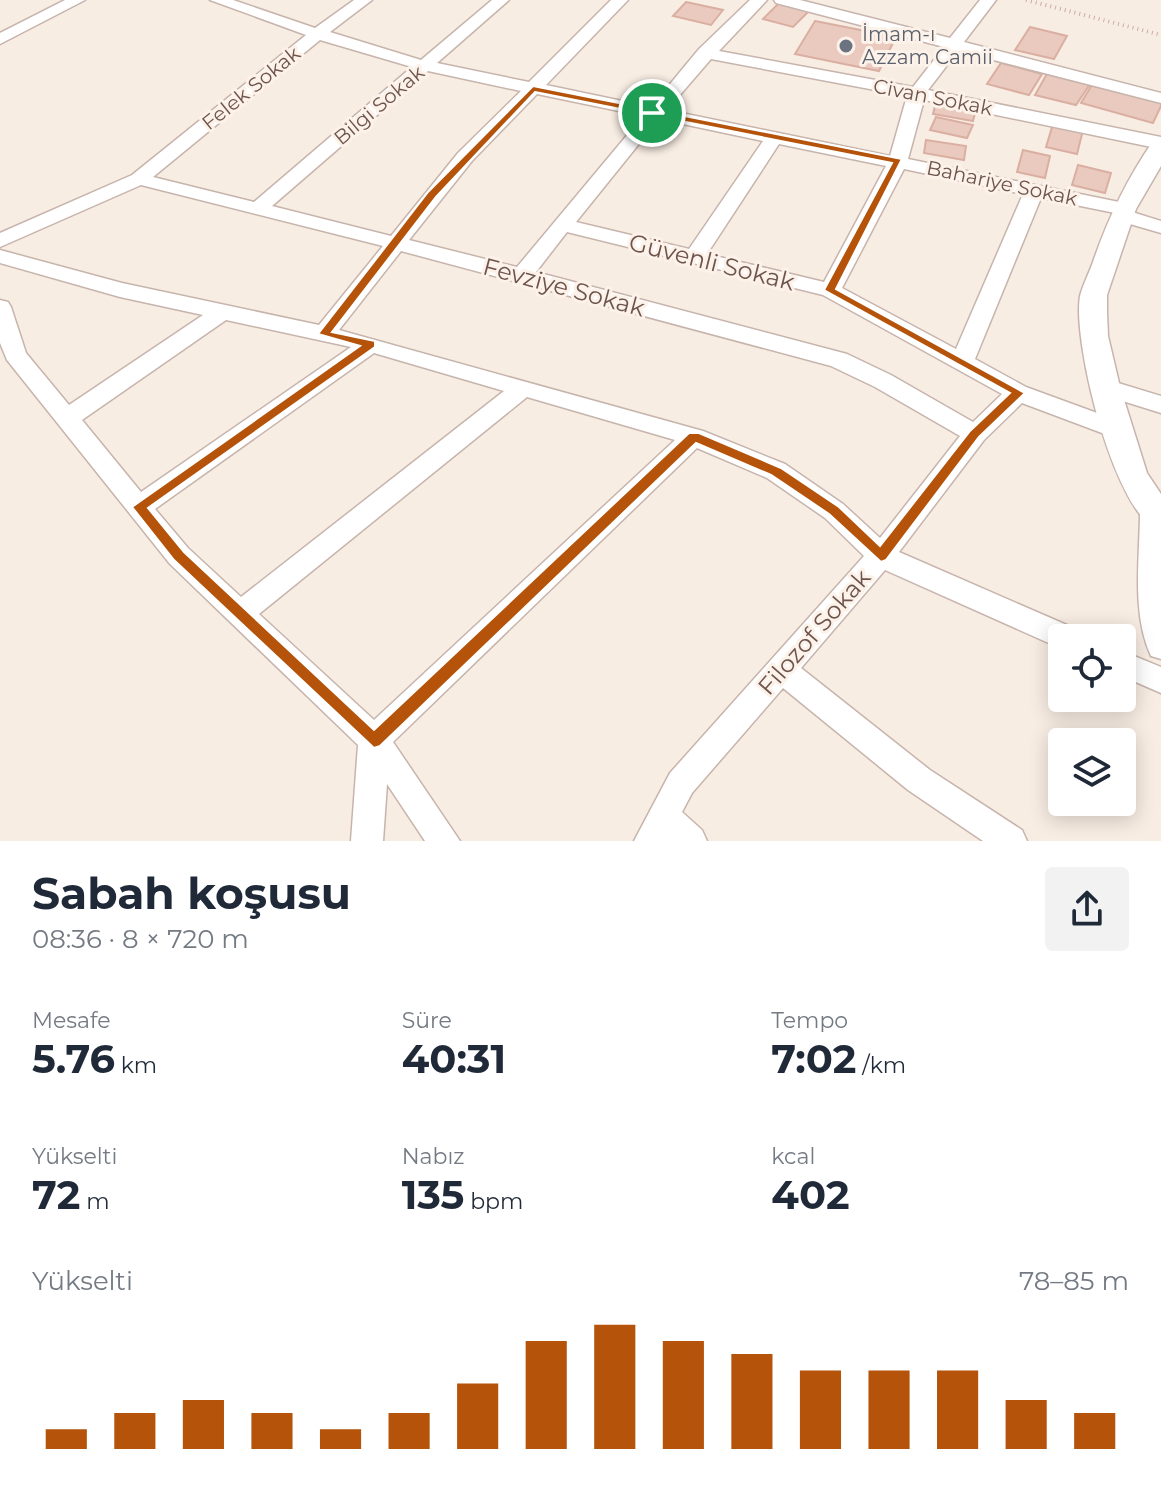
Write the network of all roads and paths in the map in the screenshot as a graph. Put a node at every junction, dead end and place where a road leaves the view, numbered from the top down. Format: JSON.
{"nodes":[{"id":1,"x":77,"y":0,"type":"edge"},
{"id":2,"x":218,"y":0,"type":"edge"},
{"id":3,"x":364,"y":0,"type":"edge"},
{"id":4,"x":501,"y":0,"type":"edge"},
{"id":5,"x":620,"y":0,"type":"edge"},
{"id":6,"x":759,"y":0,"type":"edge"},
{"id":7,"x":782,"y":0,"type":"edge"},
{"id":8,"x":988,"y":0,"type":"edge"},
{"id":9,"x":1026,"y":0,"type":"edge"},
{"id":10,"x":317,"y":34,"type":"junction"},
{"id":11,"x":1161,"y":35,"type":"edge"},
{"id":12,"x":0,"y":39,"type":"edge"},
{"id":13,"x":953,"y":44,"type":"junction"},
{"id":14,"x":705,"y":53,"type":"junction"},
{"id":15,"x":426,"y":66,"type":"junction"},
{"id":16,"x":533,"y":89,"type":"junction"},
{"id":17,"x":917,"y":93,"type":"junction"},
{"id":18,"x":1161,"y":98,"type":"edge"},
{"id":19,"x":652,"y":113,"type":"junction"},
{"id":20,"x":774,"y":138,"type":"junction"},
{"id":21,"x":1161,"y":144,"type":"edge"},
{"id":22,"x":898,"y":162,"type":"junction"},
{"id":23,"x":139,"y":179,"type":"junction"},
{"id":24,"x":1035,"y":190,"type":"junction"},
{"id":25,"x":257,"y":209,"type":"junction"},
{"id":26,"x":1124,"y":212,"type":"junction"},
{"id":27,"x":563,"y":225,"type":"junction"},
{"id":28,"x":1161,"y":227,"type":"edge"},
{"id":29,"x":0,"y":241,"type":"edge"},
{"id":30,"x":393,"y":243,"type":"junction"},
{"id":31,"x":0,"y":256,"type":"edge"},
{"id":32,"x":693,"y":259,"type":"junction"},
{"id":33,"x":522,"y":275,"type":"junction"},
{"id":34,"x":830,"y":290,"type":"junction"},
{"id":35,"x":0,"y":307,"type":"edge"},
{"id":36,"x":222,"y":312,"type":"junction"},
{"id":37,"x":324,"y":334,"type":"junction"},
{"id":38,"x":371,"y":344,"type":"junction"},
{"id":39,"x":962,"y":363,"type":"junction"},
{"id":40,"x":1105,"y":387,"type":"junction"},
{"id":41,"x":523,"y":388,"type":"junction"},
{"id":42,"x":1018,"y":393,"type":"junction"},
{"id":43,"x":1161,"y":405,"type":"edge"},
{"id":44,"x":66,"y":419,"type":"junction"},
{"id":45,"x":1118,"y":430,"type":"junction"},
{"id":46,"x":975,"y":434,"type":"junction"},
{"id":47,"x":694,"y":437,"type":"junction"},
{"id":48,"x":139,"y":507,"type":"junction"},
{"id":49,"x":1157,"y":515,"type":"edge"},
{"id":50,"x":881,"y":556,"type":"junction"},
{"id":51,"x":240,"y":613,"type":"junction"},
{"id":52,"x":1048,"y":630,"type":"edge"},
{"id":53,"x":1161,"y":647,"type":"edge"},
{"id":54,"x":781,"y":669,"type":"junction"},
{"id":55,"x":1136,"y":669,"type":"edge"},
{"id":56,"x":1161,"y":680,"type":"edge"},
{"id":57,"x":374,"y":740,"type":"junction"},
{"id":58,"x":656,"y":829,"type":"edge"},
{"id":59,"x":367,"y":841,"type":"edge"},
{"id":60,"x":444,"y":841,"type":"edge"},
{"id":61,"x":691,"y":841,"type":"edge"},
{"id":62,"x":1011,"y":841,"type":"edge"}],
"edges":[{"from":1,"to":12,"type":"street"},
{"from":2,"to":10,"type":"street","name":"Bahariye Sokak"},
{"from":3,"to":10,"type":"street","name":"Felek Sokak"},
{"from":4,"to":15,"type":"street","name":"Bilgi Sokak"},
{"from":5,"to":16,"type":"street"},
{"from":6,"to":14,"type":"street"},
{"from":7,"to":13,"type":"street"},
{"from":8,"to":13,"type":"street"},
{"from":9,"to":11,"type":"path"},
{"from":10,"to":15,"type":"street","name":"Bahariye Sokak"},
{"from":10,"to":23,"type":"street","name":"Felek Sokak"},
{"from":13,"to":17,"type":"street"},
{"from":13,"to":18,"type":"street"},
{"from":14,"to":17,"type":"street","name":"Civan Sokak"},
{"from":14,"to":19,"type":"street"},
{"from":15,"to":16,"type":"street","name":"Bahariye Sokak"},
{"from":15,"to":25,"type":"street","name":"Bilgi Sokak"},
{"from":16,"to":19,"type":"street","name":"Bahariye Sokak"},
{"from":16,"to":30,"type":"street"},
{"from":17,"to":21,"type":"street","name":"Civan Sokak"},
{"from":17,"to":22,"type":"street"},
{"from":19,"to":20,"type":"street","name":"Bahariye Sokak"},
{"from":19,"to":27,"type":"street"},
{"from":20,"to":22,"type":"street","name":"Bahariye Sokak"},
{"from":20,"to":32,"type":"street"},
{"from":21,"to":26,"type":"street"},
{"from":22,"to":24,"type":"street","name":"Bahariye Sokak"},
{"from":22,"to":34,"type":"street"},
{"from":23,"to":25,"type":"street","name":"Fevziye Sokak"},
{"from":23,"to":29,"type":"street","name":"Felek Sokak"},
{"from":24,"to":26,"type":"street","name":"Bahariye Sokak"},
{"from":24,"to":39,"type":"street"},
{"from":25,"to":30,"type":"street","name":"Fevziye Sokak"},
{"from":26,"to":28,"type":"street","name":"Bahariye Sokak"},
{"from":26,"to":40,"type":"street"},
{"from":27,"to":32,"type":"street","name":"Güvenli Sokak"},
{"from":27,"to":33,"type":"street"},
{"from":30,"to":33,"type":"street","name":"Fevziye Sokak"},
{"from":30,"to":37,"type":"street"},
{"from":31,"to":36,"type":"street"},
{"from":32,"to":34,"type":"street","name":"Güvenli Sokak"},
{"from":33,"to":46,"type":"street","name":"Fevziye Sokak"},
{"from":34,"to":39,"type":"street","name":"Güvenli Sokak"},
{"from":35,"to":44,"type":"street"},
{"from":36,"to":37,"type":"street"},
{"from":36,"to":44,"type":"street"},
{"from":37,"to":38,"type":"street"},
{"from":38,"to":41,"type":"street"},
{"from":38,"to":48,"type":"street"},
{"from":39,"to":42,"type":"street","name":"Güvenli Sokak"},
{"from":40,"to":43,"type":"street"},
{"from":40,"to":45,"type":"street"},
{"from":41,"to":47,"type":"street"},
{"from":41,"to":51,"type":"street"},
{"from":42,"to":45,"type":"street","name":"Güvenli Sokak"},
{"from":42,"to":46,"type":"street","name":"Filozof Sokak"},
{"from":44,"to":48,"type":"street"},
{"from":45,"to":49,"type":"street"},
{"from":46,"to":50,"type":"street","name":"Filozof Sokak"},
{"from":47,"to":50,"type":"street"},
{"from":47,"to":57,"type":"street"},
{"from":48,"to":51,"type":"street"},
{"from":49,"to":53,"type":"street"},
{"from":50,"to":52,"type":"street"},
{"from":50,"to":54,"type":"street","name":"Filozof Sokak"},
{"from":51,"to":57,"type":"street"},
{"from":54,"to":58,"type":"street","name":"Filozof Sokak"},
{"from":54,"to":62,"type":"street"},
{"from":55,"to":56,"type":"street"},
{"from":57,"to":59,"type":"street"},
{"from":57,"to":60,"type":"street"},
{"from":58,"to":61,"type":"street"}]}
